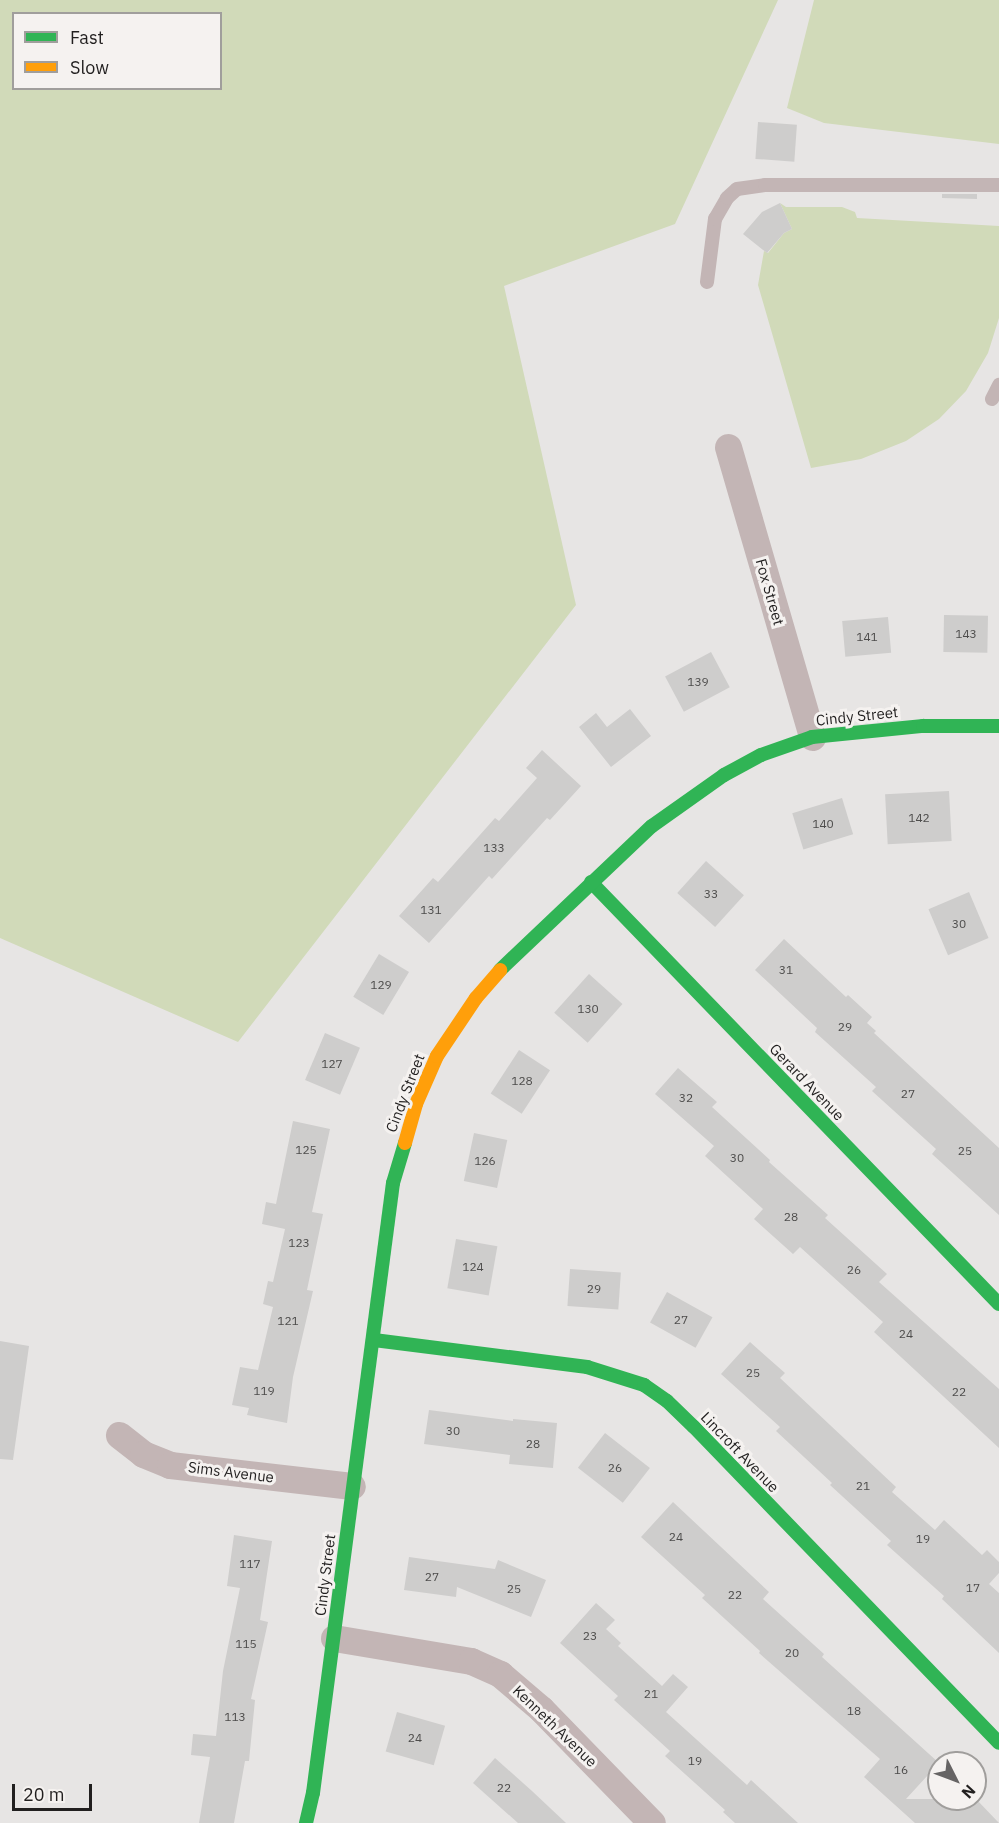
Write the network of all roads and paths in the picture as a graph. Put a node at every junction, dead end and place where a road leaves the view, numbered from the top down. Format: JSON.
{"nodes":[{"id":1,"x":999,"y":185,"type":"edge"},
{"id":2,"x":707,"y":282,"type":"dead end"},
{"id":3,"x":999,"y":385,"type":"edge"},
{"id":4,"x":992,"y":399,"type":"dead end"},
{"id":5,"x":729,"y":447,"type":"dead end"},
{"id":6,"x":999,"y":726,"type":"edge"},
{"id":7,"x":812,"y":737,"type":"junction"},
{"id":8,"x":591,"y":882,"type":"junction"},
{"id":9,"x":999,"y":1304,"type":"edge"},
{"id":10,"x":374,"y":1340,"type":"junction"},
{"id":11,"x":119,"y":1435,"type":"dead end"},
{"id":12,"x":352,"y":1486,"type":"junction"},
{"id":13,"x":334,"y":1638,"type":"junction"},
{"id":14,"x":999,"y":1743,"type":"edge"},
{"id":15,"x":306,"y":1823,"type":"edge"},
{"id":16,"x":652,"y":1823,"type":"edge"}],
"edges":[{"from":1,"to":2,"type":"lane"},
{"from":3,"to":4,"type":"lane"},
{"from":5,"to":7,"type":"street","name":"Fox Street"},
{"from":6,"to":7,"type":"street","name":"Cindy Street"},
{"from":7,"to":8,"type":"street","name":"Cindy Street"},
{"from":8,"to":9,"type":"street","name":"Gerard Avenue"},
{"from":8,"to":10,"type":"street","name":"Cindy Street"},
{"from":10,"to":12,"type":"street","name":"Cindy Street"},
{"from":10,"to":14,"type":"street","name":"Lincroft Avenue"},
{"from":11,"to":12,"type":"street","name":"Sims Avenue"},
{"from":12,"to":13,"type":"street","name":"Cindy Street"},
{"from":13,"to":15,"type":"street","name":"Cindy Street"},
{"from":13,"to":16,"type":"street","name":"Kenneth Avenue"}]}
